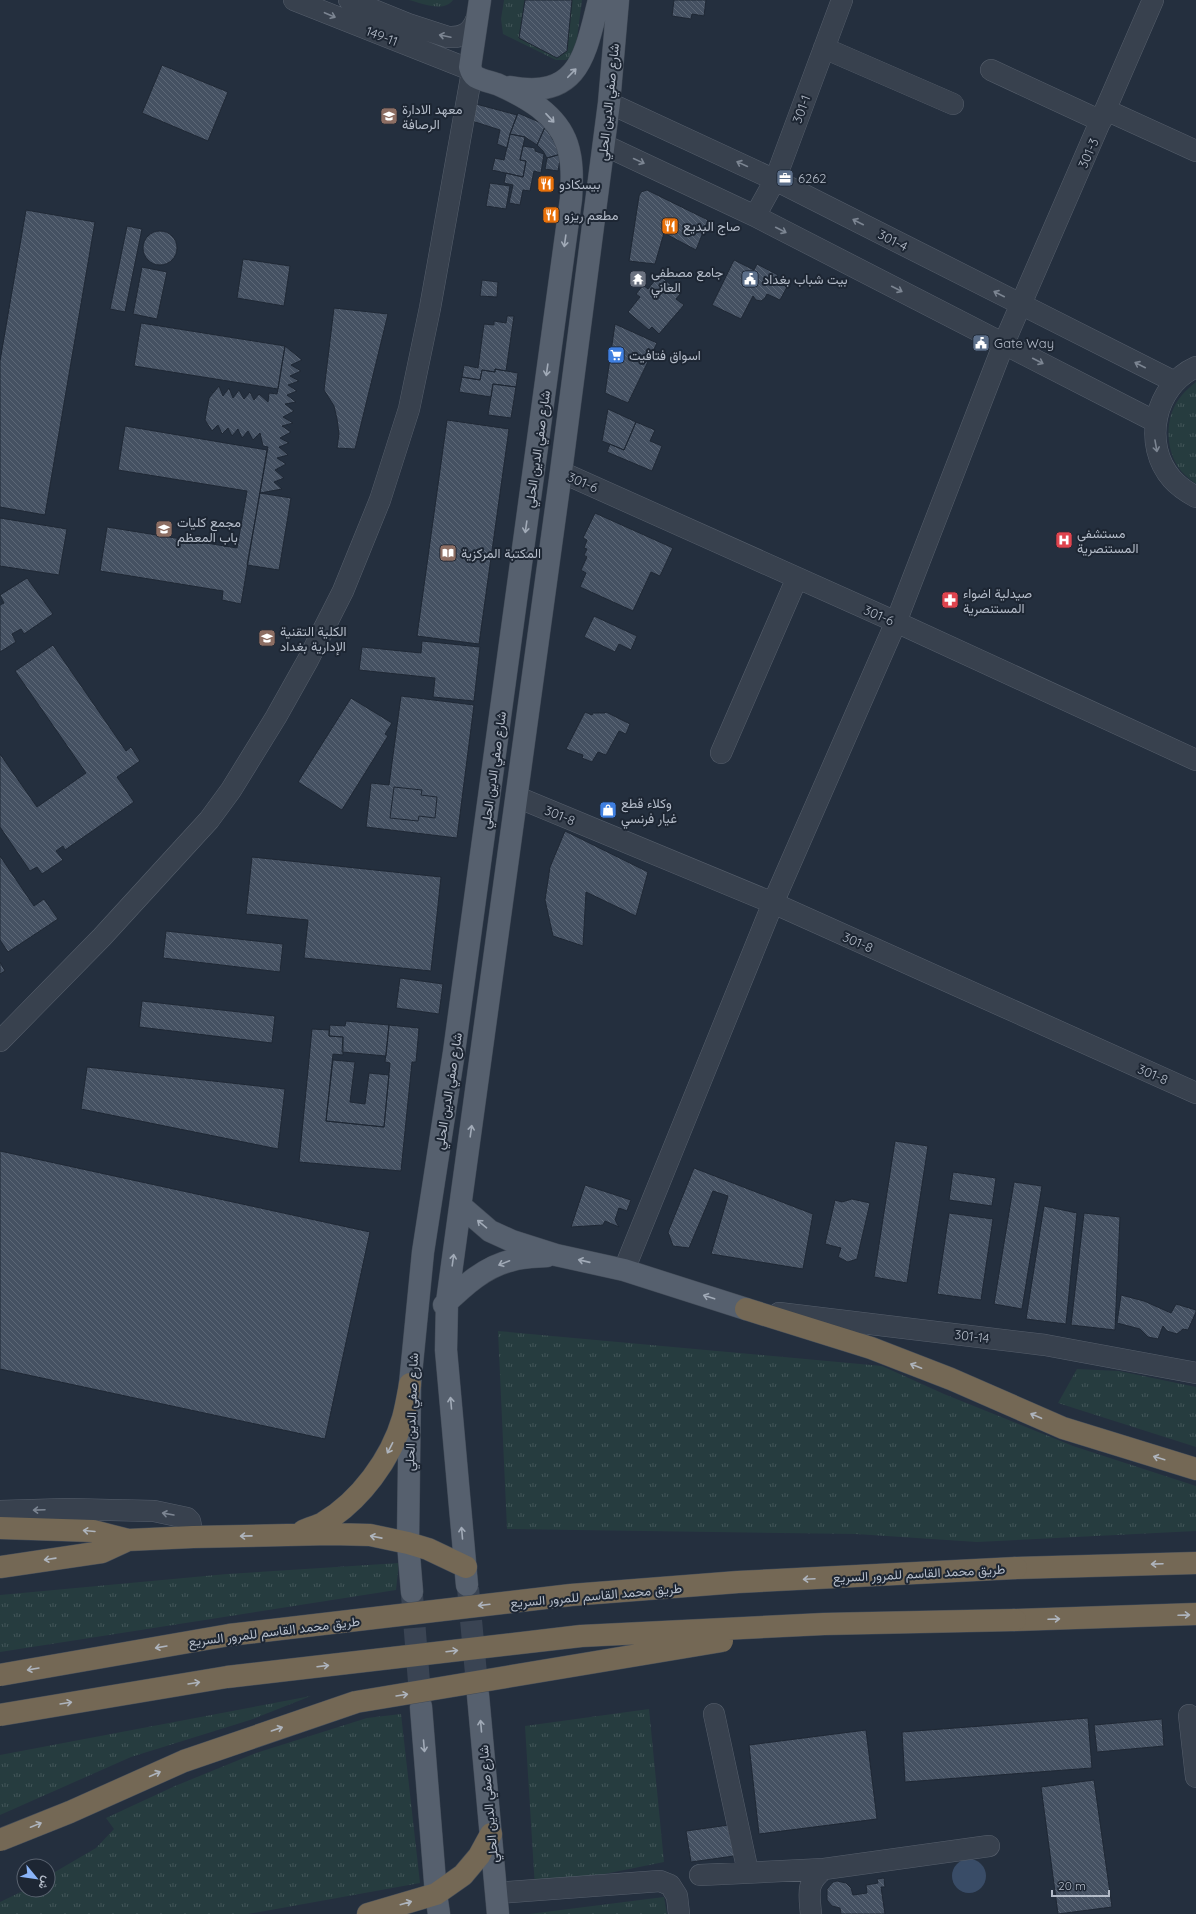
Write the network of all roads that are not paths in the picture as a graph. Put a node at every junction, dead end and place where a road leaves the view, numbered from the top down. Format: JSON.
{"nodes":[{"id":1,"x":294,"y":0,"type":"edge"},
{"id":2,"x":349,"y":0,"type":"edge"},
{"id":3,"x":599,"y":0,"type":"edge"},
{"id":4,"x":618,"y":0,"type":"edge"},
{"id":5,"x":842,"y":0,"type":"edge"},
{"id":6,"x":1153,"y":0,"type":"edge"},
{"id":7,"x":478,"y":10,"type":"edge"},
{"id":8,"x":824,"y":48,"type":"junction"},
{"id":9,"x":991,"y":70,"type":"dead end"},
{"id":10,"x":471,"y":71,"type":"junction"},
{"id":11,"x":497,"y":84,"type":"junction"},
{"id":12,"x":609,"y":103,"type":"junction"},
{"id":13,"x":953,"y":104,"type":"dead end"},
{"id":14,"x":1104,"y":115,"type":"junction"},
{"id":15,"x":604,"y":145,"type":"junction"},
{"id":16,"x":1196,"y":151,"type":"edge"},
{"id":17,"x":775,"y":180,"type":"junction"},
{"id":18,"x":755,"y":216,"type":"junction"},
{"id":19,"x":1021,"y":305,"type":"junction"},
{"id":20,"x":1004,"y":343,"type":"junction"},
{"id":21,"x":1196,"y":367,"type":"edge"},
{"id":22,"x":1175,"y":382,"type":"junction"},
{"id":23,"x":1156,"y":422,"type":"junction"},
{"id":24,"x":561,"y":472,"type":"junction"},
{"id":25,"x":1196,"y":497,"type":"edge"},
{"id":26,"x":797,"y":578,"type":"junction"},
{"id":27,"x":896,"y":622,"type":"junction"},
{"id":28,"x":720,"y":753,"type":"dead end"},
{"id":29,"x":1196,"y":760,"type":"edge"},
{"id":30,"x":516,"y":797,"type":"junction"},
{"id":31,"x":773,"y":904,"type":"junction"},
{"id":32,"x":0,"y":1041,"type":"edge"},
{"id":33,"x":1196,"y":1093,"type":"edge"},
{"id":34,"x":461,"y":1206,"type":"junction"},
{"id":35,"x":556,"y":1255,"type":"junction"},
{"id":36,"x":624,"y":1270,"type":"junction"},
{"id":37,"x":447,"y":1302,"type":"junction"},
{"id":38,"x":746,"y":1309,"type":"junction"},
{"id":39,"x":1195,"y":1372,"type":"edge"},
{"id":40,"x":410,"y":1384,"type":"junction"},
{"id":41,"x":1196,"y":1469,"type":"edge"},
{"id":42,"x":0,"y":1511,"type":"edge"},
{"id":43,"x":0,"y":1528,"type":"edge"},
{"id":44,"x":292,"y":1535,"type":"junction"},
{"id":45,"x":193,"y":1536,"type":"junction"},
{"id":46,"x":128,"y":1540,"type":"junction"},
{"id":47,"x":408,"y":1543,"type":"junction"},
{"id":48,"x":1196,"y":1563,"type":"edge"},
{"id":49,"x":0,"y":1567,"type":"edge"},
{"id":50,"x":466,"y":1576,"type":"joint"},
{"id":51,"x":412,"y":1592,"type":"tunnel mouth"},
{"id":52,"x":1196,"y":1614,"type":"edge"},
{"id":53,"x":824,"y":1624,"type":"junction"},
{"id":54,"x":0,"y":1675,"type":"edge"},
{"id":55,"x":478,"y":1694,"type":"tunnel mouth"},
{"id":56,"x":421,"y":1707,"type":"tunnel mouth"},
{"id":57,"x":714,"y":1714,"type":"dead end"},
{"id":58,"x":0,"y":1715,"type":"edge"},
{"id":59,"x":1189,"y":1715,"type":"dead end"},
{"id":60,"x":1196,"y":1777,"type":"edge"},
{"id":61,"x":490,"y":1834,"type":"junction"},
{"id":62,"x":0,"y":1840,"type":"edge"},
{"id":63,"x":989,"y":1846,"type":"dead end"},
{"id":64,"x":824,"y":1869,"type":"junction"},
{"id":65,"x":748,"y":1872,"type":"junction"},
{"id":66,"x":700,"y":1875,"type":"dead end"},
{"id":67,"x":438,"y":1904,"type":"edge"},
{"id":68,"x":497,"y":1904,"type":"edge"},
{"id":69,"x":368,"y":1914,"type":"edge"},
{"id":70,"x":679,"y":1914,"type":"edge"},
{"id":71,"x":811,"y":1914,"type":"edge"}],
"edges":[{"from":1,"to":10,"type":"street","name":"149-11","one_way":true},
{"from":7,"to":2,"type":"street","name":"149-11","one_way":true},
{"from":11,"to":3,"type":"main road","one_way":true},
{"from":4,"to":12,"type":"main road","name":"شارع صفي الدين الحلي"},
{"from":5,"to":8,"type":"street","name":"301-1"},
{"from":6,"to":14,"type":"street","name":"301-3"},
{"from":7,"to":10,"type":"main road"},
{"from":8,"to":13,"type":"street"},
{"from":8,"to":17,"type":"street","name":"301-1"},
{"from":9,"to":14,"type":"street"},
{"from":10,"to":11,"type":"main road","name":"شارع صفي الدين الحلي"},
{"from":10,"to":32,"type":"street"},
{"from":11,"to":40,"type":"main road","name":"شارع صفي الدين الحلي","one_way":true},
{"from":12,"to":15,"type":"main road","name":"شارع صفي الدين الحلي"},
{"from":17,"to":12,"type":"street","name":"301-4","one_way":true},
{"from":14,"to":16,"type":"street"},
{"from":14,"to":19,"type":"street","name":"301-3"},
{"from":15,"to":18,"type":"street","one_way":true},
{"from":15,"to":24,"type":"main road","name":"شارع صفي الدين الحلي"},
{"from":17,"to":18,"type":"street","name":"301-1"},
{"from":19,"to":17,"type":"street","name":"301-4","one_way":true},
{"from":18,"to":20,"type":"street","one_way":true},
{"from":19,"to":20,"type":"street","name":"301-3"},
{"from":22,"to":19,"type":"street","name":"301-4","one_way":true},
{"from":20,"to":23,"type":"street","one_way":true},
{"from":20,"to":27,"type":"street","name":"301-3"},
{"from":21,"to":22,"type":"street"},
{"from":22,"to":23,"type":"street"},
{"from":23,"to":25,"type":"street","one_way":true},
{"from":24,"to":26,"type":"street","name":"301-6"},
{"from":24,"to":30,"type":"main road","name":"شارع صفي الدين الحلي"},
{"from":26,"to":27,"type":"street","name":"301-6"},
{"from":26,"to":28,"type":"street"},
{"from":27,"to":29,"type":"street","name":"301-6"},
{"from":27,"to":31,"type":"street","name":"301-3"},
{"from":30,"to":31,"type":"street","name":"301-8"},
{"from":34,"to":30,"type":"main road","name":"شارع صفي الدين الحلي","one_way":true},
{"from":31,"to":33,"type":"street","name":"301-8"},
{"from":31,"to":36,"type":"street","name":"301-3"},
{"from":35,"to":34,"type":"main road","one_way":true},
{"from":37,"to":34,"type":"main road","name":"شارع صفي الدين الحلي","one_way":true},
{"from":36,"to":35,"type":"main road","one_way":true},
{"from":35,"to":37,"type":"main road","one_way":true},
{"from":38,"to":36,"type":"main road","one_way":true},
{"from":37,"to":40,"type":"main road"},
{"from":50,"to":37,"type":"main road","name":"شارع صفي الدين الحلي","one_way":true},
{"from":38,"to":39,"type":"street","name":"301-14"},
{"from":41,"to":38,"type":"highway","one_way":true},
{"from":40,"to":44,"type":"highway","one_way":true},
{"from":40,"to":47,"type":"main road","name":"شارع صفي الدين الحلي"},
{"from":45,"to":42,"type":"street","one_way":true},
{"from":46,"to":43,"type":"highway","one_way":true},
{"from":44,"to":45,"type":"highway","one_way":true},
{"from":47,"to":44,"type":"highway","one_way":true},
{"from":45,"to":46,"type":"highway"},
{"from":46,"to":49,"type":"highway","one_way":true},
{"from":47,"to":50,"type":"highway"},
{"from":47,"to":51,"type":"main road","name":"شارع صفي الدين الحلي"},
{"from":48,"to":54,"type":"highway","name":"طريق محمد القاسم للمرور السريع","one_way":true,"bridge":true},
{"from":53,"to":52,"type":"highway","one_way":true,"bridge":true},
{"from":58,"to":53,"type":"highway","one_way":true,"bridge":true},
{"from":62,"to":53,"type":"highway","one_way":true,"bridge":true},
{"from":61,"to":55,"type":"main road","name":"شارع صفي الدين الحلي","one_way":true},
{"from":56,"to":67,"type":"main road","one_way":true},
{"from":57,"to":65,"type":"street"},
{"from":59,"to":60,"type":"street"},
{"from":61,"to":67,"type":"highway"},
{"from":61,"to":68,"type":"main road","name":"شارع صفي الدين الحلي"},
{"from":63,"to":64,"type":"street"},
{"from":64,"to":65,"type":"street"},
{"from":64,"to":71,"type":"street"},
{"from":65,"to":66,"type":"street"},
{"from":69,"to":67,"type":"highway","one_way":true},
{"from":68,"to":70,"type":"street"}]}
